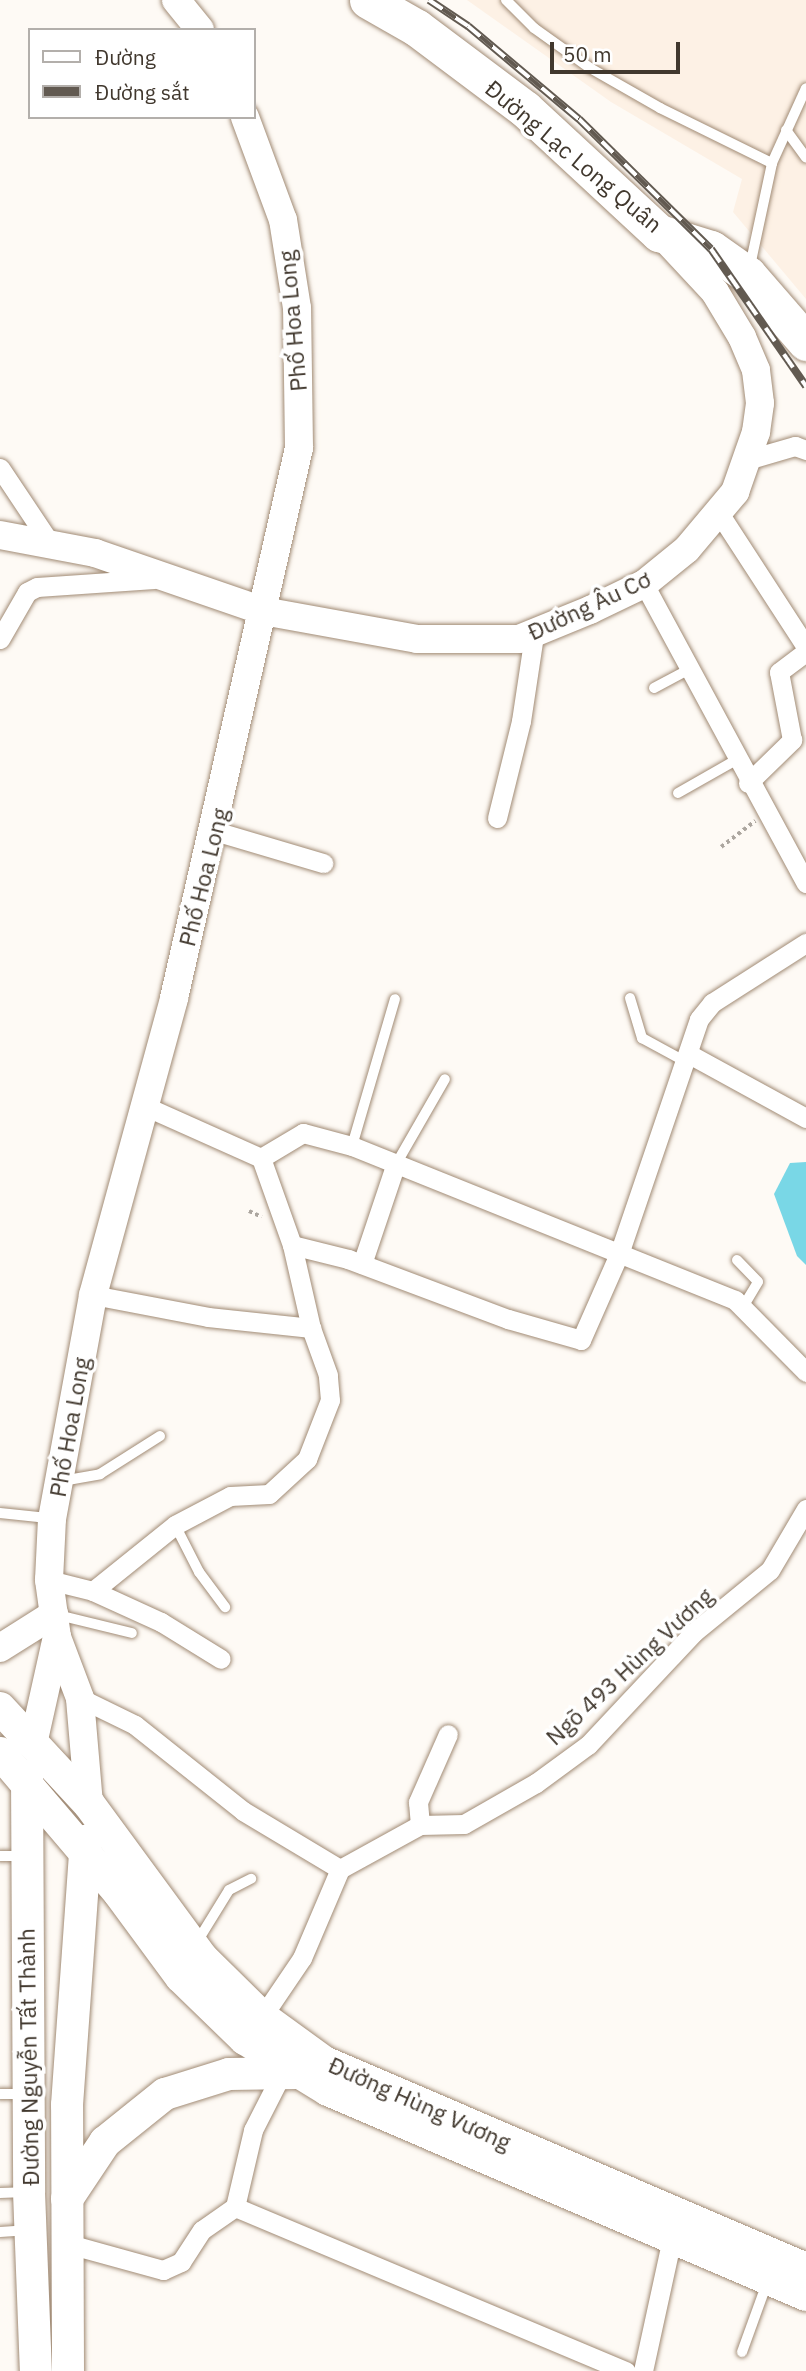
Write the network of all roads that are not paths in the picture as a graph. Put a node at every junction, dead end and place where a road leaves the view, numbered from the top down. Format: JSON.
{"nodes":[{"id":1,"x":176,"y":0,"type":"edge"},
{"id":2,"x":368,"y":0,"type":"edge"},
{"id":3,"x":506,"y":0,"type":"edge"},
{"id":4,"x":198,"y":28,"type":"edge"},
{"id":5,"x":806,"y":88,"type":"edge"},
{"id":6,"x":246,"y":119,"type":"edge"},
{"id":7,"x":786,"y":130,"type":"junction"},
{"id":8,"x":806,"y":158,"type":"edge"},
{"id":9,"x":772,"y":163,"type":"junction"},
{"id":10,"x":659,"y":233,"type":"junction"},
{"id":11,"x":748,"y":275,"type":"junction"},
{"id":12,"x":806,"y":342,"type":"edge"},
{"id":13,"x":806,"y":450,"type":"edge"},
{"id":14,"x":750,"y":459,"type":"junction"},
{"id":15,"x":0,"y":468,"type":"edge"},
{"id":16,"x":719,"y":513,"type":"junction"},
{"id":17,"x":0,"y":535,"type":"edge"},
{"id":18,"x":50,"y":543,"type":"junction"},
{"id":19,"x":166,"y":578,"type":"junction"},
{"id":20,"x":644,"y":584,"type":"junction"},
{"id":21,"x":264,"y":611,"type":"junction"},
{"id":22,"x":534,"y":635,"type":"junction"},
{"id":23,"x":0,"y":639,"type":"edge"},
{"id":24,"x":806,"y":650,"type":"edge"},
{"id":25,"x":688,"y":670,"type":"junction"},
{"id":26,"x":654,"y":688,"type":"dead end"},
{"id":27,"x":736,"y":760,"type":"junction"},
{"id":28,"x":748,"y":783,"type":"junction"},
{"id":29,"x":678,"y":793,"type":"dead end"},
{"id":30,"x":497,"y":818,"type":"dead end"},
{"id":31,"x":215,"y":831,"type":"junction"},
{"id":32,"x":323,"y":863,"type":"dead end"},
{"id":33,"x":806,"y":883,"type":"edge"},
{"id":34,"x":806,"y":943,"type":"edge"},
{"id":35,"x":631,"y":998,"type":"dead end"},
{"id":36,"x":395,"y":999,"type":"dead end"},
{"id":37,"x":688,"y":1058,"type":"junction"},
{"id":38,"x":445,"y":1079,"type":"dead end"},
{"id":39,"x":147,"y":1107,"type":"junction"},
{"id":40,"x":804,"y":1114,"type":"edge"},
{"id":41,"x":352,"y":1146,"type":"junction"},
{"id":42,"x":261,"y":1158,"type":"junction"},
{"id":43,"x":395,"y":1166,"type":"junction"},
{"id":44,"x":292,"y":1245,"type":"junction"},
{"id":45,"x":618,"y":1254,"type":"junction"},
{"id":46,"x":737,"y":1260,"type":"dead end"},
{"id":47,"x":362,"y":1264,"type":"junction"},
{"id":48,"x":93,"y":1295,"type":"junction"},
{"id":49,"x":744,"y":1305,"type":"junction"},
{"id":50,"x":311,"y":1328,"type":"junction"},
{"id":51,"x":806,"y":1372,"type":"edge"},
{"id":52,"x":160,"y":1436,"type":"dead end"},
{"id":53,"x":58,"y":1482,"type":"junction"},
{"id":54,"x":806,"y":1509,"type":"edge"},
{"id":55,"x":0,"y":1513,"type":"edge"},
{"id":56,"x":52,"y":1519,"type":"junction"},
{"id":57,"x":175,"y":1525,"type":"junction"},
{"id":58,"x":49,"y":1580,"type":"junction"},
{"id":59,"x":93,"y":1591,"type":"junction"},
{"id":60,"x":225,"y":1607,"type":"dead end"},
{"id":61,"x":55,"y":1625,"type":"junction"},
{"id":62,"x":132,"y":1633,"type":"dead end"},
{"id":63,"x":0,"y":1648,"type":"edge"},
{"id":64,"x":222,"y":1659,"type":"dead end"},
{"id":65,"x":80,"y":1698,"type":"junction"},
{"id":66,"x":0,"y":1708,"type":"edge"},
{"id":67,"x":448,"y":1734,"type":"dead end"},
{"id":68,"x":33,"y":1744,"type":"junction"},
{"id":69,"x":0,"y":1753,"type":"edge"},
{"id":70,"x":25,"y":1786,"type":"junction"},
{"id":71,"x":89,"y":1804,"type":"junction"},
{"id":72,"x":420,"y":1825,"type":"junction"},
{"id":73,"x":85,"y":1851,"type":"junction"},
{"id":74,"x":13,"y":1856,"type":"edge"},
{"id":75,"x":340,"y":1869,"type":"junction"},
{"id":76,"x":251,"y":1879,"type":"dead end"},
{"id":77,"x":193,"y":1948,"type":"junction"},
{"id":78,"x":262,"y":2017,"type":"junction"},
{"id":79,"x":296,"y":2066,"type":"junction"},
{"id":80,"x":14,"y":2094,"type":"edge"},
{"id":81,"x":65,"y":2202,"type":"junction"},
{"id":82,"x":234,"y":2207,"type":"junction"},
{"id":83,"x":18,"y":2209,"type":"edge"},
{"id":84,"x":672,"y":2238,"type":"junction"},
{"id":85,"x":65,"y":2243,"type":"junction"},
{"id":86,"x":806,"y":2269,"type":"edge"},
{"id":87,"x":769,"y":2279,"type":"junction"},
{"id":88,"x":806,"y":2295,"type":"edge"},
{"id":89,"x":742,"y":2352,"type":"dead end"},
{"id":90,"x":36,"y":2371,"type":"edge"},
{"id":91,"x":68,"y":2371,"type":"edge"},
{"id":92,"x":626,"y":2371,"type":"edge"},
{"id":93,"x":643,"y":2371,"type":"edge"}],
"edges":[{"from":1,"to":4,"type":"street"},
{"from":2,"to":10,"type":"highway","name":"Đường Lạc Long Quân"},
{"from":3,"to":9,"type":"lane"},
{"from":5,"to":7,"type":"lane"},
{"from":6,"to":21,"type":"street","name":"Phố Hoa Long"},
{"from":7,"to":8,"type":"lane"},
{"from":7,"to":9,"type":"lane"},
{"from":9,"to":11,"type":"lane"},
{"from":10,"to":11,"type":"highway","name":"Đường Lạc Long Quân"},
{"from":10,"to":14,"type":"street","name":"Đường Âu Cơ"},
{"from":11,"to":12,"type":"highway","name":"Đường Lạc Long Quân"},
{"from":13,"to":14,"type":"street"},
{"from":14,"to":16,"type":"street","name":"Đường Âu Cơ"},
{"from":15,"to":18,"type":"street"},
{"from":16,"to":20,"type":"street","name":"Đường Âu Cơ"},
{"from":16,"to":24,"type":"street"},
{"from":17,"to":18,"type":"street","name":"Đường Âu Cơ"},
{"from":18,"to":19,"type":"street","name":"Đường Âu Cơ"},
{"from":19,"to":21,"type":"street","name":"Đường Âu Cơ"},
{"from":19,"to":23,"type":"street"},
{"from":20,"to":22,"type":"street","name":"Đường Âu Cơ"},
{"from":20,"to":25,"type":"street"},
{"from":21,"to":22,"type":"street","name":"Đường Âu Cơ"},
{"from":21,"to":31,"type":"street","name":"Phố Hoa Long"},
{"from":22,"to":30,"type":"street"},
{"from":24,"to":28,"type":"street"},
{"from":25,"to":26,"type":"lane"},
{"from":25,"to":27,"type":"street"},
{"from":27,"to":28,"type":"street"},
{"from":27,"to":29,"type":"lane"},
{"from":28,"to":33,"type":"street"},
{"from":31,"to":32,"type":"street"},
{"from":31,"to":39,"type":"street","name":"Phố Hoa Long"},
{"from":34,"to":37,"type":"street"},
{"from":35,"to":37,"type":"lane"},
{"from":36,"to":41,"type":"lane"},
{"from":37,"to":40,"type":"street"},
{"from":37,"to":45,"type":"street"},
{"from":38,"to":43,"type":"lane"},
{"from":39,"to":42,"type":"street"},
{"from":39,"to":48,"type":"street","name":"Phố Hoa Long"},
{"from":41,"to":42,"type":"street"},
{"from":41,"to":43,"type":"street"},
{"from":42,"to":44,"type":"street"},
{"from":43,"to":45,"type":"street"},
{"from":43,"to":47,"type":"street"},
{"from":44,"to":47,"type":"street"},
{"from":44,"to":50,"type":"street"},
{"from":45,"to":47,"type":"street"},
{"from":45,"to":49,"type":"street"},
{"from":46,"to":49,"type":"lane"},
{"from":48,"to":50,"type":"street"},
{"from":48,"to":53,"type":"street","name":"Phố Hoa Long"},
{"from":49,"to":51,"type":"street"},
{"from":50,"to":57,"type":"street"},
{"from":52,"to":53,"type":"lane"},
{"from":53,"to":56,"type":"street","name":"Phố Hoa Long"},
{"from":54,"to":72,"type":"street","name":"Ngõ 493 Hùng Vương"},
{"from":55,"to":56,"type":"lane"},
{"from":56,"to":58,"type":"street","name":"Phố Hoa Long"},
{"from":57,"to":59,"type":"street"},
{"from":57,"to":60,"type":"lane"},
{"from":58,"to":59,"type":"street"},
{"from":58,"to":61,"type":"street","name":"Phố Hoa Long"},
{"from":59,"to":64,"type":"street"},
{"from":61,"to":62,"type":"lane"},
{"from":61,"to":63,"type":"street"},
{"from":61,"to":65,"type":"street","name":"Phố Hoa Long"},
{"from":61,"to":68,"type":"street","name":"Phố Hoa Long"},
{"from":65,"to":71,"type":"street","name":"Phố Hoa Long"},
{"from":65,"to":75,"type":"street"},
{"from":66,"to":68,"type":"main road","name":"Đường Hùng Vương"},
{"from":67,"to":72,"type":"street"},
{"from":68,"to":70,"type":"main road","name":"Đường Nguyễn Tất Thành"},
{"from":68,"to":71,"type":"main road","name":"Đường Hùng Vương"},
{"from":69,"to":70,"type":"main road","name":"Đường Hùng Vương"},
{"from":70,"to":73,"type":"main road","name":"Đường Hùng Vương"},
{"from":70,"to":74,"type":"main road","name":"Đường Nguyễn Tất Thành"},
{"from":71,"to":73,"type":"main road","name":"Đường Nguyễn Tất Thành"},
{"from":71,"to":77,"type":"main road","name":"Đường Hùng Vương"},
{"from":72,"to":75,"type":"street","name":"Ngõ 493 Hùng Vương"},
{"from":73,"to":79,"type":"main road","name":"Đường Hùng Vương"},
{"from":73,"to":81,"type":"main road","name":"Đường Nguyễn Tất Thành"},
{"from":74,"to":80,"type":"main road","name":"Đường Nguyễn Tất Thành"},
{"from":75,"to":78,"type":"street"},
{"from":76,"to":77,"type":"lane"},
{"from":77,"to":78,"type":"main road","name":"Đường Hùng Vương"},
{"from":78,"to":79,"type":"main road","name":"Đường Hùng Vương"},
{"from":79,"to":81,"type":"main road"},
{"from":79,"to":82,"type":"street"},
{"from":79,"to":84,"type":"main road","name":"Đường Hùng Vương"},
{"from":79,"to":86,"type":"main road","name":"Đường Hùng Vương"},
{"from":80,"to":83,"type":"main road","name":"Đường Nguyễn Tất Thành"},
{"from":81,"to":83,"type":"main road"},
{"from":81,"to":85,"type":"main road","name":"Đường Nguyễn Tất Thành"},
{"from":82,"to":85,"type":"street"},
{"from":82,"to":92,"type":"street"},
{"from":83,"to":90,"type":"main road","name":"Đường Nguyễn Tất Thành"},
{"from":84,"to":87,"type":"main road","name":"Đường Hùng Vương"},
{"from":84,"to":93,"type":"street"},
{"from":85,"to":91,"type":"main road","name":"Đường Nguyễn Tất Thành"},
{"from":87,"to":88,"type":"main road","name":"Đường Hùng Vương"},
{"from":87,"to":89,"type":"lane"}]}
